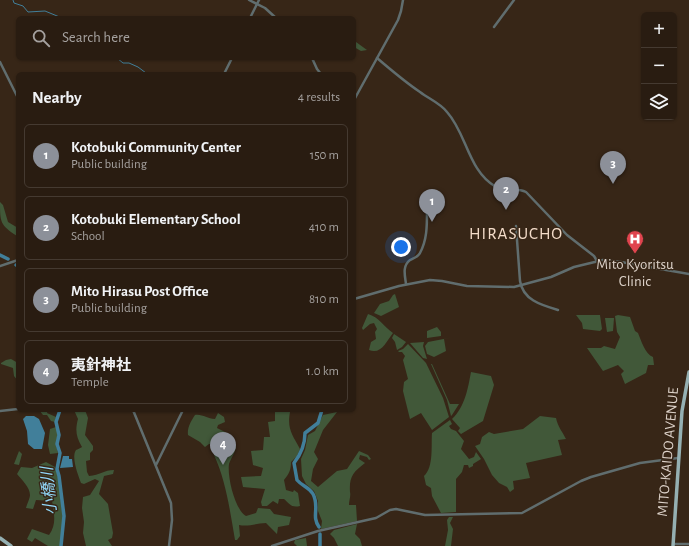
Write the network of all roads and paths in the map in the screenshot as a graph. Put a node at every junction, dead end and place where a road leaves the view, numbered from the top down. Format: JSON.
{"nodes":[{"id":1,"x":250,"y":0,"type":"edge"},
{"id":2,"x":259,"y":0,"type":"edge"},
{"id":3,"x":403,"y":0,"type":"edge"},
{"id":4,"x":514,"y":0,"type":"edge"},
{"id":5,"x":257,"y":4,"type":"junction"},
{"id":6,"x":251,"y":16,"type":"edge"},
{"id":7,"x":273,"y":16,"type":"edge"},
{"id":8,"x":494,"y":27,"type":"dead end"},
{"id":9,"x":377,"y":58,"type":"junction"},
{"id":10,"x":231,"y":60,"type":"edge"},
{"id":11,"x":313,"y":60,"type":"edge"},
{"id":12,"x":0,"y":62,"type":"edge"},
{"id":13,"x":225,"y":72,"type":"edge"},
{"id":14,"x":319,"y":72,"type":"edge"},
{"id":15,"x":16,"y":94,"type":"edge"},
{"id":16,"x":356,"y":96,"type":"edge"},
{"id":17,"x":427,"y":212,"type":"dead end"},
{"id":18,"x":516,"y":226,"type":"dead end"},
{"id":19,"x":16,"y":261,"type":"edge"},
{"id":20,"x":597,"y":261,"type":"junction"},
{"id":21,"x":0,"y":266,"type":"edge"},
{"id":22,"x":689,"y":274,"type":"edge"},
{"id":23,"x":406,"y":284,"type":"junction"},
{"id":24,"x":521,"y":286,"type":"junction"},
{"id":25,"x":356,"y":297,"type":"edge"},
{"id":26,"x":558,"y":310,"type":"dead end"},
{"id":27,"x":689,"y":372,"type":"edge"},
{"id":28,"x":16,"y":409,"type":"edge"},
{"id":29,"x":0,"y":411,"type":"edge"},
{"id":30,"x":134,"y":412,"type":"edge"},
{"id":31,"x":182,"y":412,"type":"edge"},
{"id":32,"x":678,"y":458,"type":"junction"},
{"id":33,"x":156,"y":465,"type":"junction"},
{"id":34,"x":0,"y":538,"type":"edge"},
{"id":35,"x":689,"y":544,"type":"edge"},
{"id":36,"x":10,"y":546,"type":"edge"},
{"id":37,"x":169,"y":546,"type":"edge"},
{"id":38,"x":272,"y":546,"type":"edge"},
{"id":39,"x":672,"y":546,"type":"edge"}],
"edges":[{"from":1,"to":5,"type":"street"},
{"from":2,"to":5,"type":"street"},
{"from":3,"to":9,"type":"street"},
{"from":4,"to":8,"type":"street"},
{"from":5,"to":6,"type":"street"},
{"from":5,"to":7,"type":"street"},
{"from":9,"to":16,"type":"street"},
{"from":9,"to":20,"type":"street"},
{"from":10,"to":13,"type":"street"},
{"from":11,"to":14,"type":"street"},
{"from":12,"to":15,"type":"street"},
{"from":17,"to":23,"type":"street"},
{"from":18,"to":24,"type":"street"},
{"from":19,"to":21,"type":"street"},
{"from":20,"to":22,"type":"street"},
{"from":20,"to":24,"type":"street"},
{"from":23,"to":24,"type":"street"},
{"from":23,"to":25,"type":"street"},
{"from":24,"to":26,"type":"street"},
{"from":27,"to":32,"type":"main road","name":"MITO-KAIDO AVENUE"},
{"from":28,"to":29,"type":"street"},
{"from":30,"to":33,"type":"street"},
{"from":31,"to":33,"type":"street"},
{"from":32,"to":38,"type":"street"},
{"from":32,"to":39,"type":"main road","name":"MITO-KAIDO AVENUE"},
{"from":33,"to":37,"type":"street"},
{"from":34,"to":36,"type":"main road"},
{"from":35,"to":39,"type":"street"}]}
